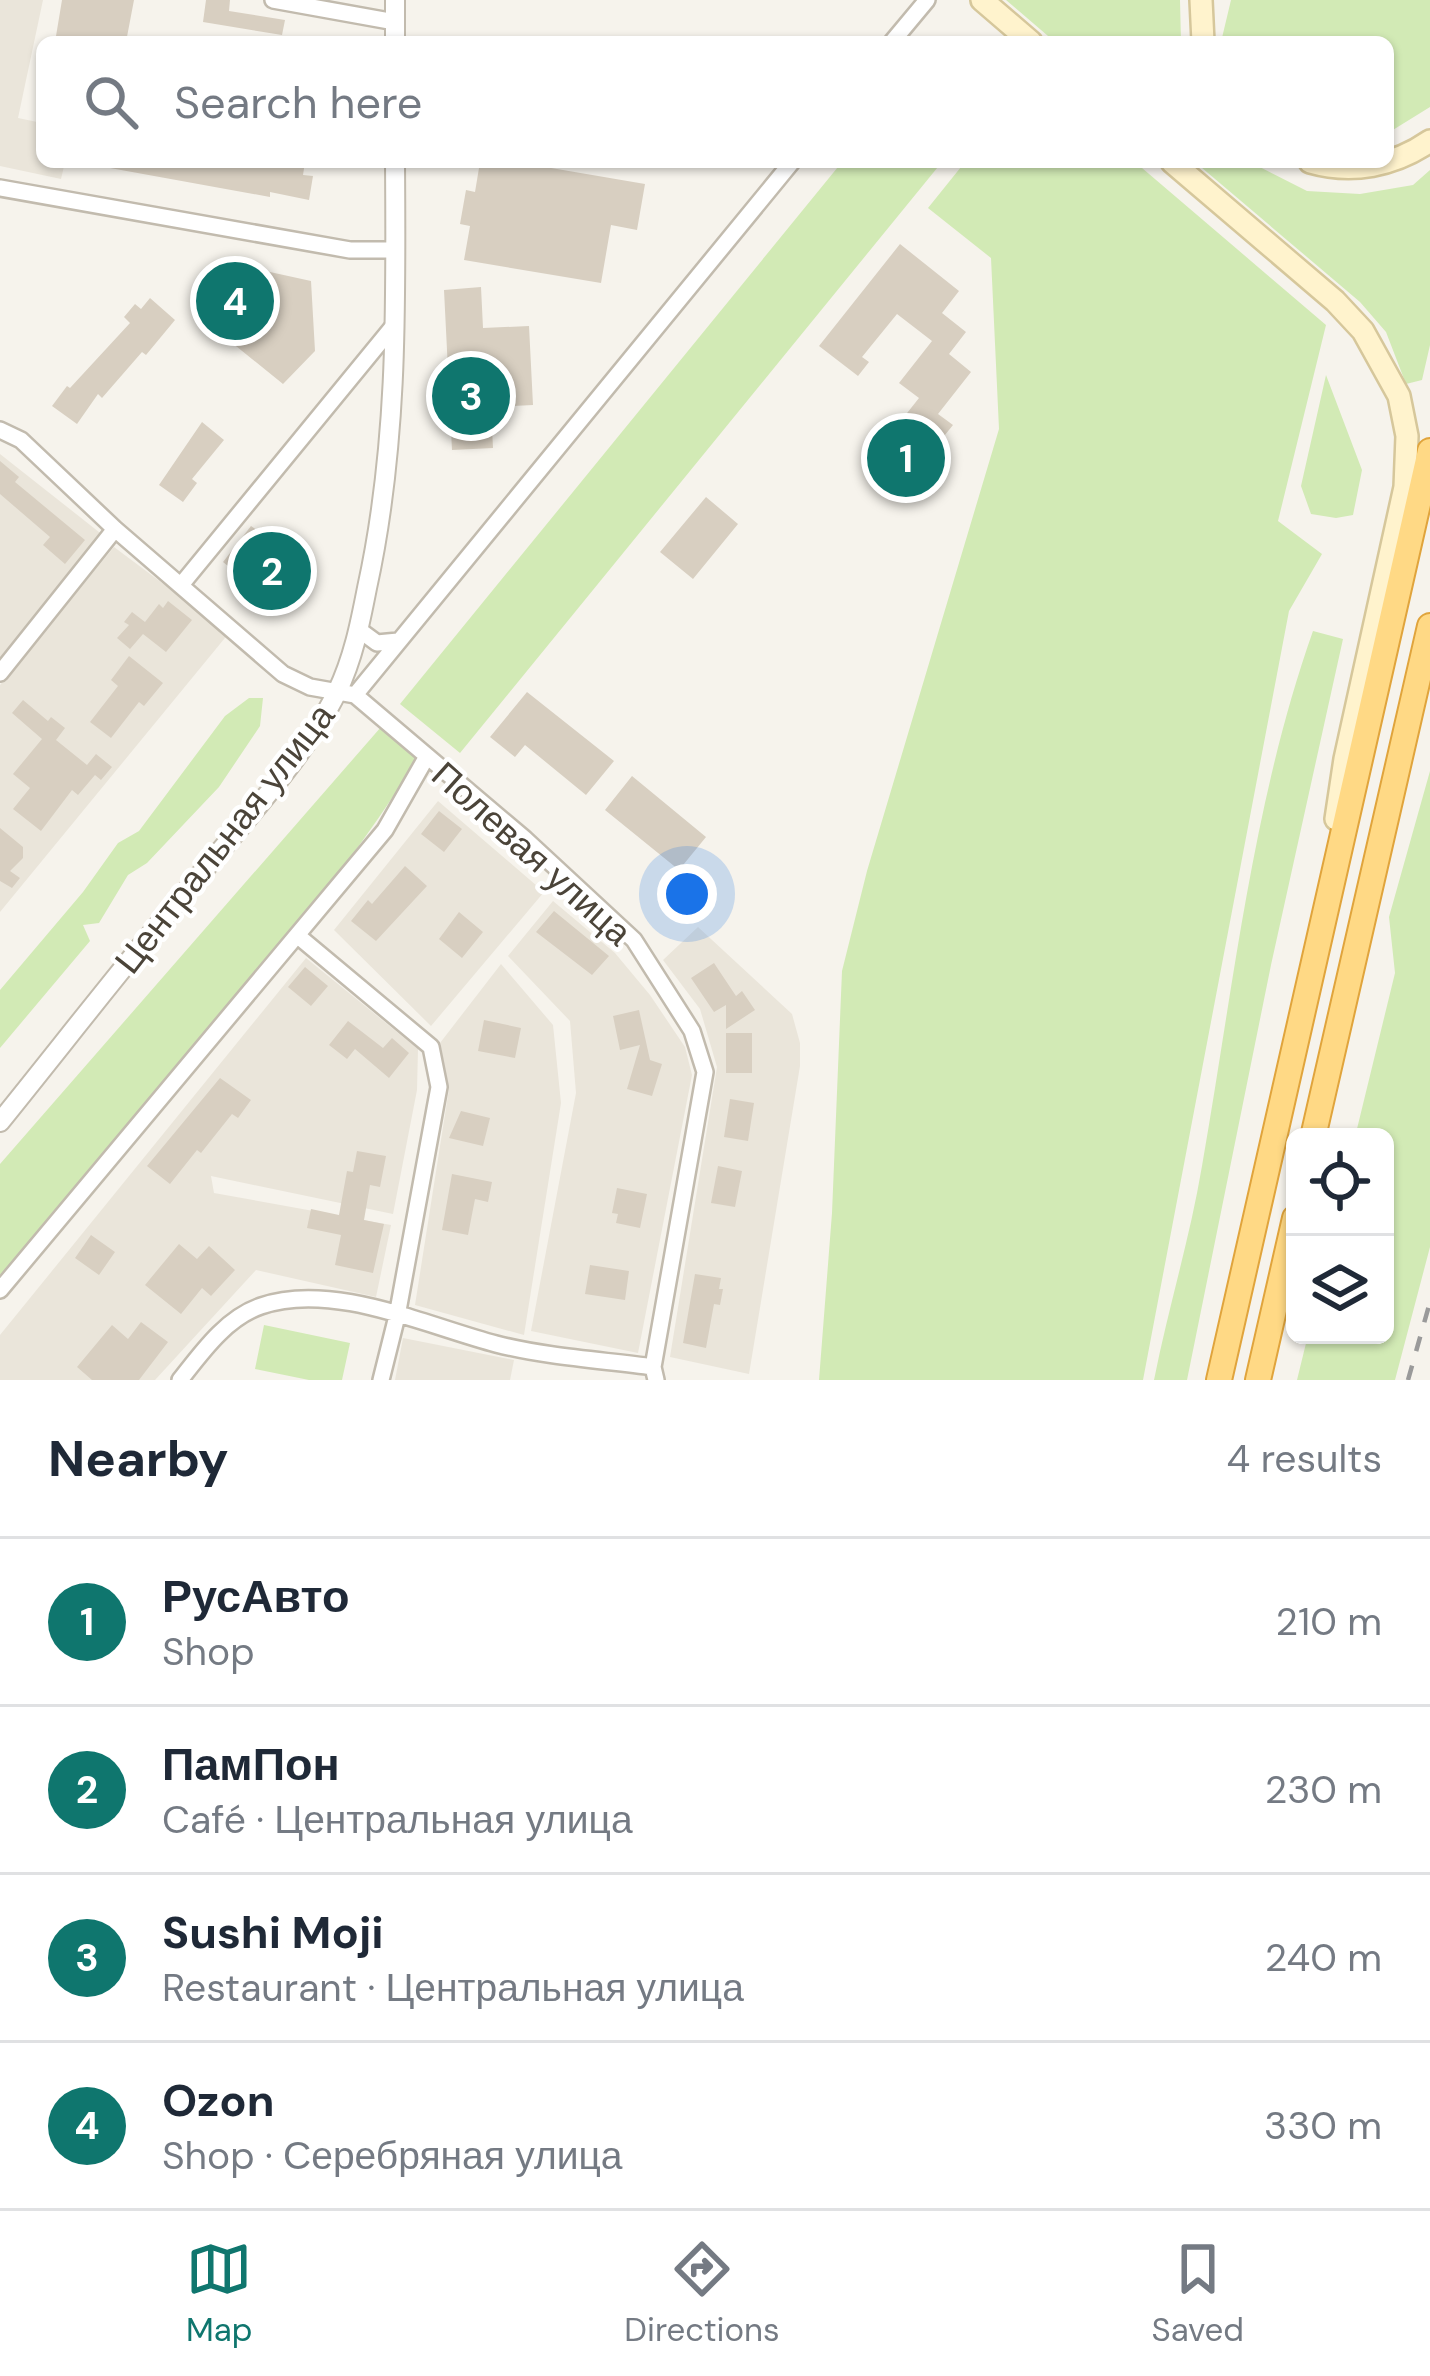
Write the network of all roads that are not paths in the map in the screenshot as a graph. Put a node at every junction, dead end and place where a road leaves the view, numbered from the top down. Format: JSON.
{"nodes":[{"id":1,"x":273,"y":0,"type":"edge"},
{"id":2,"x":395,"y":0,"type":"edge"},
{"id":3,"x":927,"y":0,"type":"edge"},
{"id":4,"x":982,"y":0,"type":"edge"},
{"id":5,"x":1201,"y":0,"type":"edge"},
{"id":6,"x":395,"y":32,"type":"edge"},
{"id":7,"x":897,"y":36,"type":"edge"},
{"id":8,"x":1024,"y":36,"type":"edge"},
{"id":9,"x":1203,"y":36,"type":"edge"},
{"id":10,"x":1430,"y":141,"type":"edge"},
{"id":11,"x":1394,"y":159,"type":"edge"},
{"id":12,"x":395,"y":168,"type":"edge"},
{"id":13,"x":787,"y":168,"type":"edge"},
{"id":14,"x":1179,"y":168,"type":"edge"},
{"id":15,"x":0,"y":188,"type":"edge"},
{"id":16,"x":396,"y":250,"type":"junction"},
{"id":17,"x":395,"y":324,"type":"junction"},
{"id":18,"x":0,"y":430,"type":"edge"},
{"id":19,"x":1430,"y":451,"type":"edge"},
{"id":20,"x":115,"y":529,"type":"junction"},
{"id":21,"x":181,"y":585,"type":"junction"},
{"id":22,"x":1430,"y":626,"type":"edge"},
{"id":23,"x":358,"y":629,"type":"junction"},
{"id":24,"x":398,"y":640,"type":"junction"},
{"id":25,"x":0,"y":673,"type":"edge"},
{"id":26,"x":346,"y":693,"type":"junction"},
{"id":27,"x":426,"y":758,"type":"junction"},
{"id":28,"x":298,"y":936,"type":"junction"},
{"id":29,"x":1315,"y":960,"type":"junction"},
{"id":30,"x":0,"y":1122,"type":"edge"},
{"id":31,"x":1315,"y":1128,"type":"edge"},
{"id":32,"x":1291,"y":1236,"type":"edge"},
{"id":33,"x":0,"y":1290,"type":"edge"},
{"id":34,"x":397,"y":1316,"type":"junction"},
{"id":35,"x":654,"y":1374,"type":"edge"},
{"id":36,"x":180,"y":1380,"type":"edge"},
{"id":37,"x":381,"y":1380,"type":"edge"},
{"id":38,"x":1219,"y":1380,"type":"edge"},
{"id":39,"x":1258,"y":1380,"type":"edge"}],
"edges":[{"from":1,"to":6,"type":"street"},
{"from":2,"to":6,"type":"street"},
{"from":3,"to":7,"type":"street"},
{"from":4,"to":8,"type":"main road"},
{"from":5,"to":9,"type":"main road"},
{"from":10,"to":11,"type":"main road"},
{"from":12,"to":16,"type":"street","name":"Центральная улица"},
{"from":13,"to":24,"type":"street"},
{"from":14,"to":29,"type":"main road"},
{"from":15,"to":16,"type":"street"},
{"from":16,"to":17,"type":"street","name":"Центральная улица"},
{"from":17,"to":21,"type":"street"},
{"from":17,"to":23,"type":"street","name":"Центральная улица"},
{"from":18,"to":20,"type":"street"},
{"from":19,"to":29,"type":"highway"},
{"from":20,"to":21,"type":"street"},
{"from":20,"to":25,"type":"street"},
{"from":21,"to":26,"type":"street"},
{"from":22,"to":31,"type":"highway"},
{"from":23,"to":24,"type":"street"},
{"from":23,"to":26,"type":"street","name":"Центральная улица"},
{"from":24,"to":26,"type":"street"},
{"from":26,"to":27,"type":"street","name":"Полевая улица"},
{"from":26,"to":30,"type":"street","name":"Центральная улица"},
{"from":27,"to":28,"type":"street"},
{"from":27,"to":35,"type":"street","name":"Полевая улица"},
{"from":28,"to":33,"type":"street"},
{"from":28,"to":34,"type":"street"},
{"from":29,"to":38,"type":"highway"},
{"from":32,"to":39,"type":"highway"},
{"from":34,"to":35,"type":"street"},
{"from":34,"to":36,"type":"street"},
{"from":34,"to":37,"type":"street"}]}
